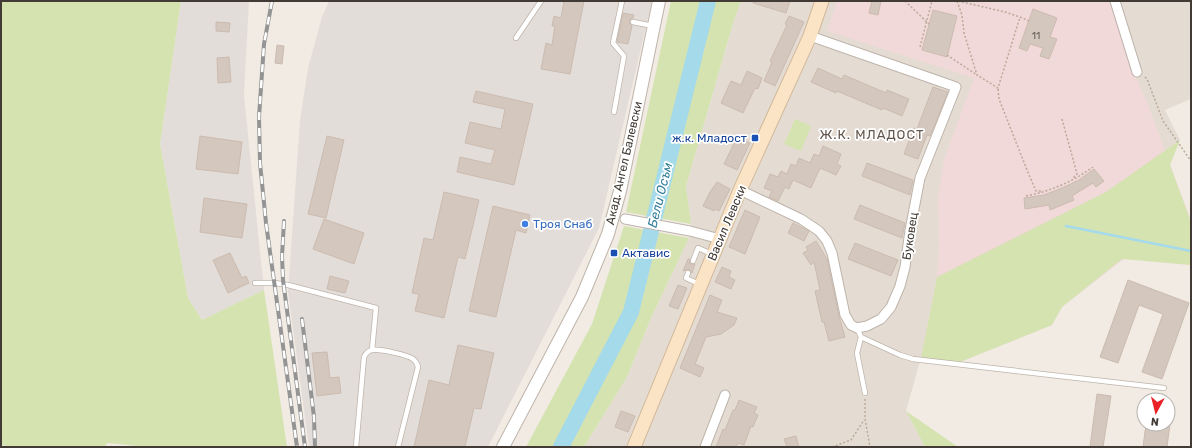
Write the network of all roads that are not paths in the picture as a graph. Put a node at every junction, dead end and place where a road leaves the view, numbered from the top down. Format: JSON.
{"nodes":[{"id":1,"x":541,"y":1,"type":"edge"},
{"id":2,"x":622,"y":1,"type":"edge"},
{"id":3,"x":659,"y":1,"type":"edge"},
{"id":4,"x":822,"y":1,"type":"edge"},
{"id":5,"x":1115,"y":1,"type":"edge"},
{"id":6,"x":633,"y":22,"type":"dead end"},
{"id":7,"x":653,"y":26,"type":"junction"},
{"id":8,"x":810,"y":36,"type":"junction"},
{"id":9,"x":516,"y":38,"type":"dead end"},
{"id":10,"x":1137,"y":72,"type":"road end"},
{"id":11,"x":614,"y":112,"type":"dead end"},
{"id":12,"x":740,"y":190,"type":"junction"},
{"id":13,"x":625,"y":219,"type":"dead end"},
{"id":14,"x":720,"y":239,"type":"junction"},
{"id":15,"x":714,"y":254,"type":"junction"},
{"id":16,"x":693,"y":260,"type":"dead end"},
{"id":17,"x":688,"y":273,"type":"dead end"},
{"id":18,"x":255,"y":283,"type":"dead end"},
{"id":19,"x":701,"y":284,"type":"junction"},
{"id":20,"x":857,"y":328,"type":"junction"},
{"id":21,"x":861,"y":337,"type":"junction"},
{"id":22,"x":372,"y":350,"type":"junction"},
{"id":23,"x":1164,"y":388,"type":"dead end"},
{"id":24,"x":865,"y":393,"type":"road end"},
{"id":25,"x":725,"y":395,"type":"dead end"},
{"id":26,"x":356,"y":447,"type":"edge"},
{"id":27,"x":398,"y":447,"type":"edge"},
{"id":28,"x":504,"y":447,"type":"edge"},
{"id":29,"x":634,"y":447,"type":"edge"},
{"id":30,"x":705,"y":447,"type":"edge"}],
"edges":[{"from":1,"to":9,"type":"lane"},
{"from":2,"to":11,"type":"lane"},
{"from":3,"to":7,"type":"street","name":"Акад. Ангел Балевски"},
{"from":4,"to":8,"type":"main road","name":"Васил Левски"},
{"from":5,"to":10,"type":"street"},
{"from":6,"to":7,"type":"lane"},
{"from":7,"to":28,"type":"street","name":"Акад. Ангел Балевски"},
{"from":8,"to":12,"type":"main road","name":"Васил Левски"},
{"from":8,"to":20,"type":"street","name":"Буковец"},
{"from":12,"to":14,"type":"main road","name":"Васил Левски"},
{"from":12,"to":20,"type":"street"},
{"from":13,"to":14,"type":"street"},
{"from":14,"to":15,"type":"main road","name":"Васил Левски"},
{"from":15,"to":16,"type":"lane"},
{"from":15,"to":19,"type":"main road","name":"Васил Левски"},
{"from":17,"to":19,"type":"lane"},
{"from":18,"to":22,"type":"lane"},
{"from":19,"to":29,"type":"main road","name":"Васил Левски"},
{"from":20,"to":21,"type":"lane"},
{"from":21,"to":23,"type":"lane"},
{"from":21,"to":24,"type":"lane"},
{"from":22,"to":26,"type":"lane"},
{"from":22,"to":27,"type":"lane"},
{"from":25,"to":30,"type":"street"}]}
